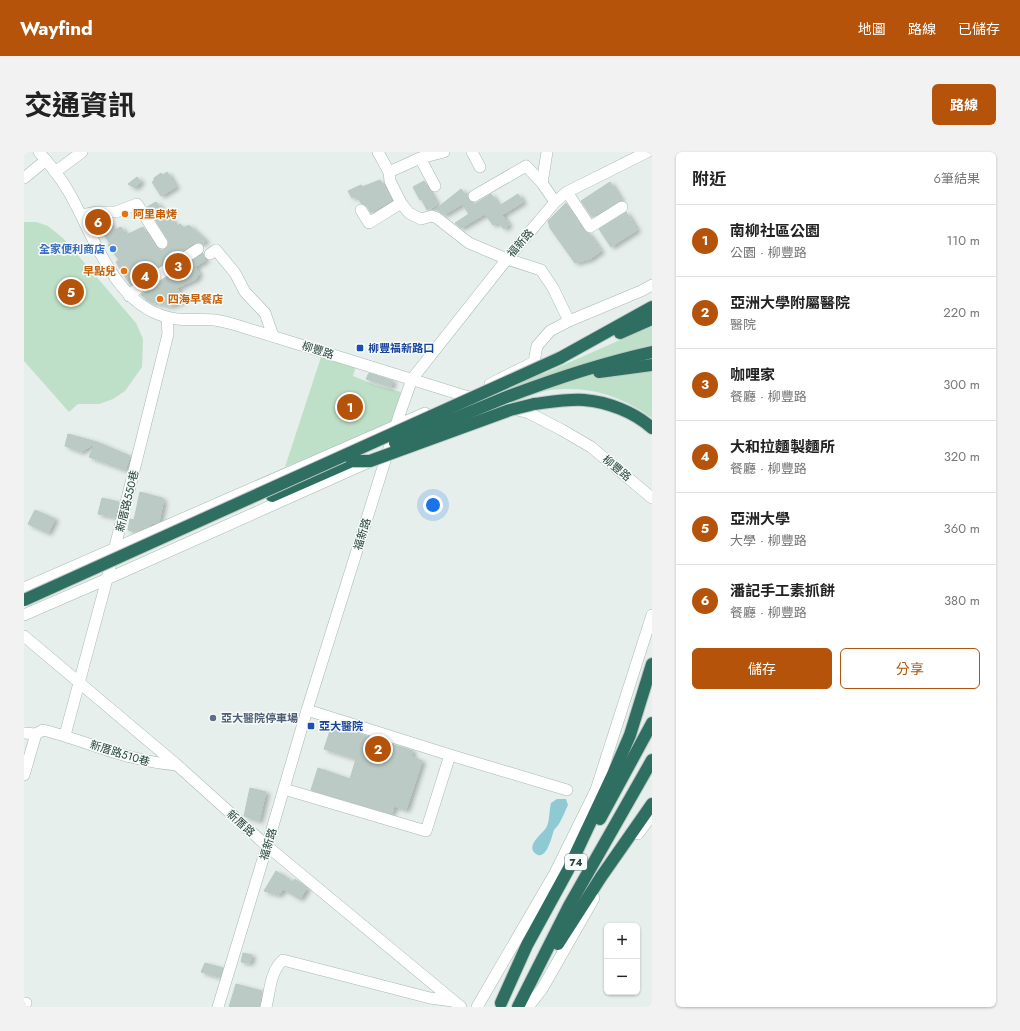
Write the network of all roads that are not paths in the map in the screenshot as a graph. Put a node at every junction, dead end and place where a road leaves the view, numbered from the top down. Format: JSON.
{"nodes":[{"id":1,"x":69,"y":152,"type":"edge"},
{"id":2,"x":82,"y":152,"type":"edge"},
{"id":3,"x":378,"y":152,"type":"edge"},
{"id":4,"x":444,"y":152,"type":"edge"},
{"id":5,"x":472,"y":152,"type":"edge"},
{"id":6,"x":547,"y":152,"type":"edge"},
{"id":7,"x":647,"y":152,"type":"edge"},
{"id":8,"x":634,"y":155,"type":"edge"},
{"id":9,"x":420,"y":158,"type":"junction"},
{"id":10,"x":48,"y":163,"type":"edge"},
{"id":11,"x":480,"y":167,"type":"dead end"},
{"id":12,"x":389,"y":172,"type":"junction"},
{"id":13,"x":24,"y":178,"type":"edge"},
{"id":14,"x":542,"y":183,"type":"junction"},
{"id":15,"x":436,"y":186,"type":"dead end"},
{"id":16,"x":567,"y":192,"type":"junction"},
{"id":17,"x":474,"y":196,"type":"dead end"},
{"id":18,"x":555,"y":202,"type":"junction"},
{"id":19,"x":401,"y":204,"type":"junction"},
{"id":20,"x":622,"y":207,"type":"dead end"},
{"id":21,"x":361,"y":210,"type":"dead end"},
{"id":22,"x":82,"y":215,"type":"junction"},
{"id":23,"x":162,"y":243,"type":"dead end"},
{"id":24,"x":198,"y":249,"type":"dead end"},
{"id":25,"x":210,"y":254,"type":"dead end"},
{"id":26,"x":506,"y":259,"type":"junction"},
{"id":27,"x":652,"y":285,"type":"edge"},
{"id":28,"x":129,"y":296,"type":"junction"},
{"id":29,"x":652,"y":307,"type":"edge"},
{"id":30,"x":167,"y":318,"type":"junction"},
{"id":31,"x":652,"y":319,"type":"edge"},
{"id":32,"x":569,"y":321,"type":"junction"},
{"id":33,"x":273,"y":336,"type":"junction"},
{"id":34,"x":652,"y":352,"type":"edge"},
{"id":35,"x":560,"y":358,"type":"junction"},
{"id":36,"x":652,"y":365,"type":"edge"},
{"id":37,"x":568,"y":376,"type":"junction"},
{"id":38,"x":412,"y":379,"type":"junction"},
{"id":39,"x":465,"y":396,"type":"junction"},
{"id":40,"x":510,"y":408,"type":"junction"},
{"id":41,"x":396,"y":425,"type":"junction"},
{"id":42,"x":652,"y":428,"type":"edge"},
{"id":43,"x":388,"y":454,"type":"junction"},
{"id":44,"x":352,"y":461,"type":"junction"},
{"id":45,"x":652,"y":498,"type":"edge"},
{"id":46,"x":115,"y":550,"type":"junction"},
{"id":47,"x":108,"y":579,"type":"junction"},
{"id":48,"x":24,"y":588,"type":"edge"},
{"id":49,"x":24,"y":600,"type":"edge"},
{"id":50,"x":24,"y":607,"type":"edge"},
{"id":51,"x":652,"y":614,"type":"edge"},
{"id":52,"x":24,"y":615,"type":"edge"},
{"id":53,"x":24,"y":636,"type":"edge"},
{"id":54,"x":652,"y":664,"type":"edge"},
{"id":55,"x":650,"y":674,"type":"edge"},
{"id":56,"x":80,"y":684,"type":"junction"},
{"id":57,"x":307,"y":710,"type":"junction"},
{"id":58,"x":652,"y":723,"type":"edge"},
{"id":59,"x":24,"y":733,"type":"edge"},
{"id":60,"x":36,"y":734,"type":"junction"},
{"id":61,"x":65,"y":735,"type":"junction"},
{"id":62,"x":450,"y":755,"type":"junction"},
{"id":63,"x":652,"y":760,"type":"edge"},
{"id":64,"x":177,"y":766,"type":"junction"},
{"id":65,"x":24,"y":775,"type":"edge"},
{"id":66,"x":284,"y":789,"type":"junction"},
{"id":67,"x":567,"y":790,"type":"dead end"},
{"id":68,"x":652,"y":804,"type":"edge"},
{"id":69,"x":652,"y":815,"type":"edge"},
{"id":70,"x":267,"y":846,"type":"junction"},
{"id":71,"x":457,"y":1004,"type":"edge"},
{"id":72,"x":500,"y":1005,"type":"edge"},
{"id":73,"x":218,"y":1007,"type":"edge"},
{"id":74,"x":266,"y":1007,"type":"edge"},
{"id":75,"x":477,"y":1007,"type":"edge"},
{"id":76,"x":518,"y":1007,"type":"edge"},
{"id":77,"x":528,"y":1007,"type":"edge"}],
"edges":[{"from":1,"to":10,"type":"street"},
{"from":2,"to":10,"type":"street"},
{"from":3,"to":12,"type":"street"},
{"from":4,"to":9,"type":"street"},
{"from":5,"to":11,"type":"street"},
{"from":6,"to":14,"type":"street"},
{"from":7,"to":8,"type":"street","name":"福新路"},
{"from":8,"to":16,"type":"street","name":"福新路"},
{"from":9,"to":12,"type":"street"},
{"from":9,"to":15,"type":"street"},
{"from":10,"to":13,"type":"street"},
{"from":10,"to":22,"type":"street","name":"柳豐路"},
{"from":12,"to":19,"type":"street"},
{"from":14,"to":17,"type":"street"},
{"from":14,"to":18,"type":"street"},
{"from":16,"to":18,"type":"street","name":"福新路"},
{"from":16,"to":20,"type":"street"},
{"from":18,"to":26,"type":"street","name":"福新路"},
{"from":19,"to":21,"type":"street"},
{"from":19,"to":26,"type":"street"},
{"from":22,"to":23,"type":"street"},
{"from":22,"to":28,"type":"street","name":"柳豐路"},
{"from":24,"to":28,"type":"street"},
{"from":25,"to":33,"type":"street"},
{"from":26,"to":32,"type":"street"},
{"from":26,"to":38,"type":"street","name":"福新路"},
{"from":27,"to":32,"type":"street"},
{"from":28,"to":30,"type":"street","name":"柳豐路"},
{"from":29,"to":35,"type":"highway"},
{"from":30,"to":33,"type":"street","name":"柳豐路"},
{"from":30,"to":46,"type":"street","name":"新厝路550巷"},
{"from":31,"to":35,"type":"highway"},
{"from":32,"to":39,"type":"street"},
{"from":33,"to":38,"type":"street","name":"柳豐路"},
{"from":34,"to":37,"type":"highway"},
{"from":35,"to":49,"type":"highway","bridge":true},
{"from":36,"to":37,"type":"highway"},
{"from":37,"to":44,"type":"highway","bridge":true},
{"from":38,"to":39,"type":"street","name":"柳豐路"},
{"from":38,"to":41,"type":"street","name":"福新路"},
{"from":39,"to":40,"type":"street","name":"柳豐路"},
{"from":39,"to":41,"type":"street"},
{"from":40,"to":43,"type":"street"},
{"from":40,"to":45,"type":"street","name":"柳豐路"},
{"from":41,"to":43,"type":"street","name":"福新路"},
{"from":41,"to":46,"type":"street"},
{"from":42,"to":44,"type":"highway","bridge":true},
{"from":43,"to":47,"type":"street"},
{"from":43,"to":57,"type":"street","name":"福新路"},
{"from":44,"to":50,"type":"highway"},
{"from":46,"to":47,"type":"street","name":"新厝路550巷"},
{"from":46,"to":48,"type":"street"},
{"from":47,"to":52,"type":"street"},
{"from":47,"to":56,"type":"street","name":"新厝路550巷"},
{"from":51,"to":75,"type":"street"},
{"from":53,"to":56,"type":"street","name":"新厝路"},
{"from":54,"to":55,"type":"highway"},
{"from":55,"to":72,"type":"highway"},
{"from":56,"to":61,"type":"street"},
{"from":56,"to":64,"type":"street","name":"新厝路"},
{"from":57,"to":62,"type":"street"},
{"from":57,"to":66,"type":"street","name":"福新路"},
{"from":58,"to":72,"type":"highway","number":"74"},
{"from":59,"to":60,"type":"street","name":"新厝路510巷"},
{"from":60,"to":61,"type":"street","name":"新厝路510巷"},
{"from":60,"to":65,"type":"street"},
{"from":61,"to":64,"type":"street","name":"新厝路510巷"},
{"from":62,"to":66,"type":"street"},
{"from":62,"to":67,"type":"street"},
{"from":63,"to":76,"type":"highway","number":"74"},
{"from":64,"to":70,"type":"street","name":"新厝路"},
{"from":66,"to":70,"type":"street","name":"福新路"},
{"from":68,"to":76,"type":"highway"},
{"from":69,"to":77,"type":"street"},
{"from":70,"to":71,"type":"street","name":"新厝路"},
{"from":70,"to":73,"type":"street","name":"福新路"},
{"from":71,"to":74,"type":"street"}]}
